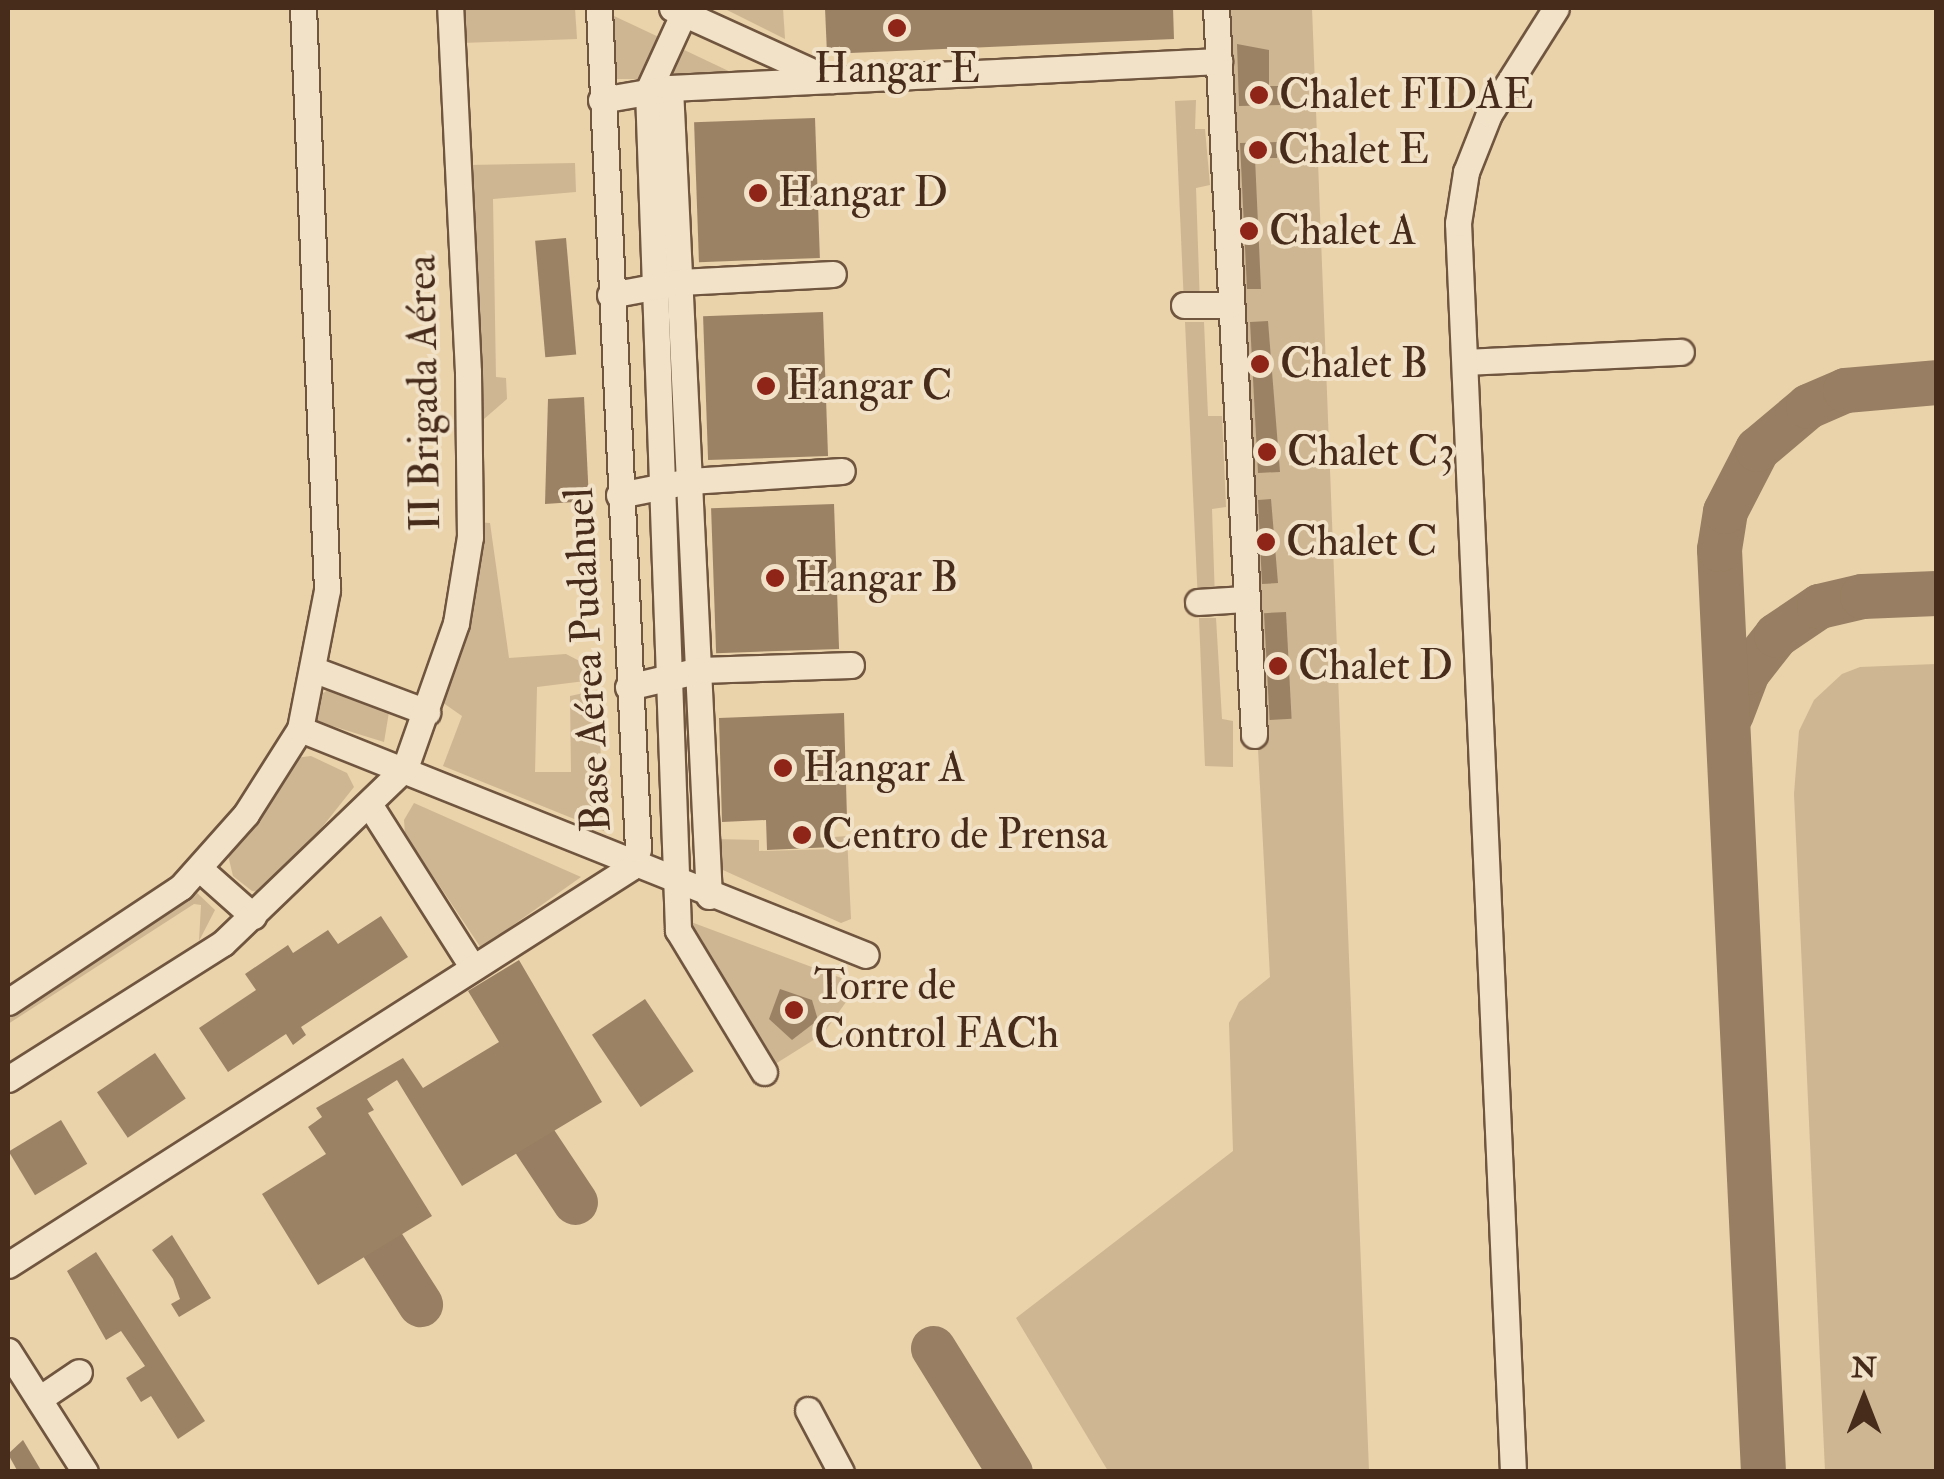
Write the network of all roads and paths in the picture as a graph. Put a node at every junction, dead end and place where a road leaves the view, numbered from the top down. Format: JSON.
{"nodes":[{"id":1,"x":303,"y":8,"type":"edge"},
{"id":2,"x":450,"y":8,"type":"edge"},
{"id":3,"x":599,"y":8,"type":"edge"},
{"id":4,"x":1216,"y":8,"type":"edge"},
{"id":5,"x":1556,"y":8,"type":"edge"},
{"id":6,"x":681,"y":9,"type":"edge"},
{"id":7,"x":1218,"y":62,"type":"junction"},
{"id":8,"x":838,"y":82,"type":"junction"},
{"id":9,"x":659,"y":90,"type":"junction"},
{"id":10,"x":601,"y":100,"type":"junction"},
{"id":11,"x":833,"y":274,"type":"dead end"},
{"id":12,"x":667,"y":284,"type":"junction"},
{"id":13,"x":610,"y":295,"type":"junction"},
{"id":14,"x":1184,"y":305,"type":"dead end"},
{"id":15,"x":1230,"y":305,"type":"junction"},
{"id":16,"x":1680,"y":352,"type":"dead end"},
{"id":17,"x":1466,"y":362,"type":"junction"},
{"id":18,"x":842,"y":471,"type":"dead end"},
{"id":19,"x":690,"y":481,"type":"junction"},
{"id":20,"x":662,"y":486,"type":"junction"},
{"id":21,"x":620,"y":495,"type":"junction"},
{"id":22,"x":1244,"y":599,"type":"junction"},
{"id":23,"x":1198,"y":602,"type":"dead end"},
{"id":24,"x":852,"y":665,"type":"dead end"},
{"id":25,"x":315,"y":670,"type":"junction"},
{"id":26,"x":700,"y":670,"type":"junction"},
{"id":27,"x":669,"y":678,"type":"junction"},
{"id":28,"x":628,"y":687,"type":"junction"},
{"id":29,"x":427,"y":712,"type":"junction"},
{"id":30,"x":300,"y":729,"type":"junction"},
{"id":31,"x":1254,"y":735,"type":"dead end"},
{"id":32,"x":406,"y":768,"type":"junction"},
{"id":33,"x":369,"y":804,"type":"junction"},
{"id":34,"x":633,"y":866,"type":"junction"},
{"id":35,"x":200,"y":869,"type":"junction"},
{"id":36,"x":676,"y":883,"type":"junction"},
{"id":37,"x":709,"y":896,"type":"junction"},
{"id":38,"x":252,"y":916,"type":"junction"},
{"id":39,"x":866,"y":955,"type":"dead end"},
{"id":40,"x":472,"y":966,"type":"junction"},
{"id":41,"x":8,"y":1002,"type":"edge"},
{"id":42,"x":764,"y":1072,"type":"dead end"},
{"id":43,"x":8,"y":1079,"type":"edge"},
{"id":44,"x":8,"y":1240,"type":"edge"},
{"id":45,"x":38,"y":1245,"type":"junction"},
{"id":46,"x":8,"y":1264,"type":"edge"},
{"id":47,"x":8,"y":1351,"type":"edge"},
{"id":48,"x":79,"y":1372,"type":"dead end"},
{"id":49,"x":39,"y":1400,"type":"junction"},
{"id":50,"x":808,"y":1410,"type":"dead end"},
{"id":51,"x":85,"y":1472,"type":"edge"},
{"id":52,"x":841,"y":1472,"type":"edge"},
{"id":53,"x":1514,"y":1472,"type":"edge"}],
"edges":[{"from":1,"to":25,"type":"street"},
{"from":2,"to":29,"type":"street","name":"II Brigada Aérea"},
{"from":3,"to":10,"type":"street","name":"Base Aérea Pudahuel"},
{"from":4,"to":7,"type":"street"},
{"from":5,"to":17,"type":"street"},
{"from":6,"to":8,"type":"street"},
{"from":6,"to":9,"type":"street"},
{"from":7,"to":8,"type":"street"},
{"from":7,"to":15,"type":"street"},
{"from":8,"to":9,"type":"street"},
{"from":9,"to":10,"type":"street"},
{"from":9,"to":12,"type":"street"},
{"from":10,"to":13,"type":"street","name":"Base Aérea Pudahuel"},
{"from":11,"to":12,"type":"street"},
{"from":12,"to":13,"type":"street"},
{"from":12,"to":19,"type":"street"},
{"from":12,"to":20,"type":"street"},
{"from":13,"to":21,"type":"street","name":"Base Aérea Pudahuel"},
{"from":14,"to":15,"type":"street"},
{"from":15,"to":22,"type":"street"},
{"from":16,"to":17,"type":"street"},
{"from":17,"to":53,"type":"street"},
{"from":18,"to":19,"type":"street"},
{"from":19,"to":20,"type":"street"},
{"from":19,"to":26,"type":"street"},
{"from":20,"to":21,"type":"street"},
{"from":20,"to":27,"type":"street"},
{"from":21,"to":28,"type":"street","name":"Base Aérea Pudahuel"},
{"from":22,"to":23,"type":"street"},
{"from":22,"to":31,"type":"street"},
{"from":24,"to":26,"type":"street"},
{"from":25,"to":29,"type":"street"},
{"from":25,"to":30,"type":"street"},
{"from":26,"to":27,"type":"street"},
{"from":26,"to":37,"type":"street"},
{"from":27,"to":28,"type":"street"},
{"from":27,"to":36,"type":"street"},
{"from":28,"to":34,"type":"street","name":"Base Aérea Pudahuel"},
{"from":29,"to":32,"type":"street","name":"II Brigada Aérea"},
{"from":30,"to":32,"type":"street"},
{"from":30,"to":35,"type":"street"},
{"from":32,"to":33,"type":"street","name":"II Brigada Aérea"},
{"from":32,"to":34,"type":"street"},
{"from":33,"to":38,"type":"street","name":"II Brigada Aérea"},
{"from":33,"to":40,"type":"street"},
{"from":34,"to":36,"type":"street"},
{"from":34,"to":40,"type":"street","name":"Base Aérea Pudahuel"},
{"from":35,"to":38,"type":"street"},
{"from":35,"to":41,"type":"street"},
{"from":36,"to":37,"type":"street"},
{"from":36,"to":42,"type":"street"},
{"from":37,"to":39,"type":"street"},
{"from":38,"to":43,"type":"street","name":"II Brigada Aérea"},
{"from":40,"to":45,"type":"street","name":"Base Aérea Pudahuel"},
{"from":44,"to":45,"type":"street"},
{"from":45,"to":46,"type":"street","name":"Base Aérea Pudahuel"},
{"from":47,"to":49,"type":"street"},
{"from":48,"to":49,"type":"street"},
{"from":49,"to":51,"type":"street"},
{"from":50,"to":52,"type":"street"}]}
